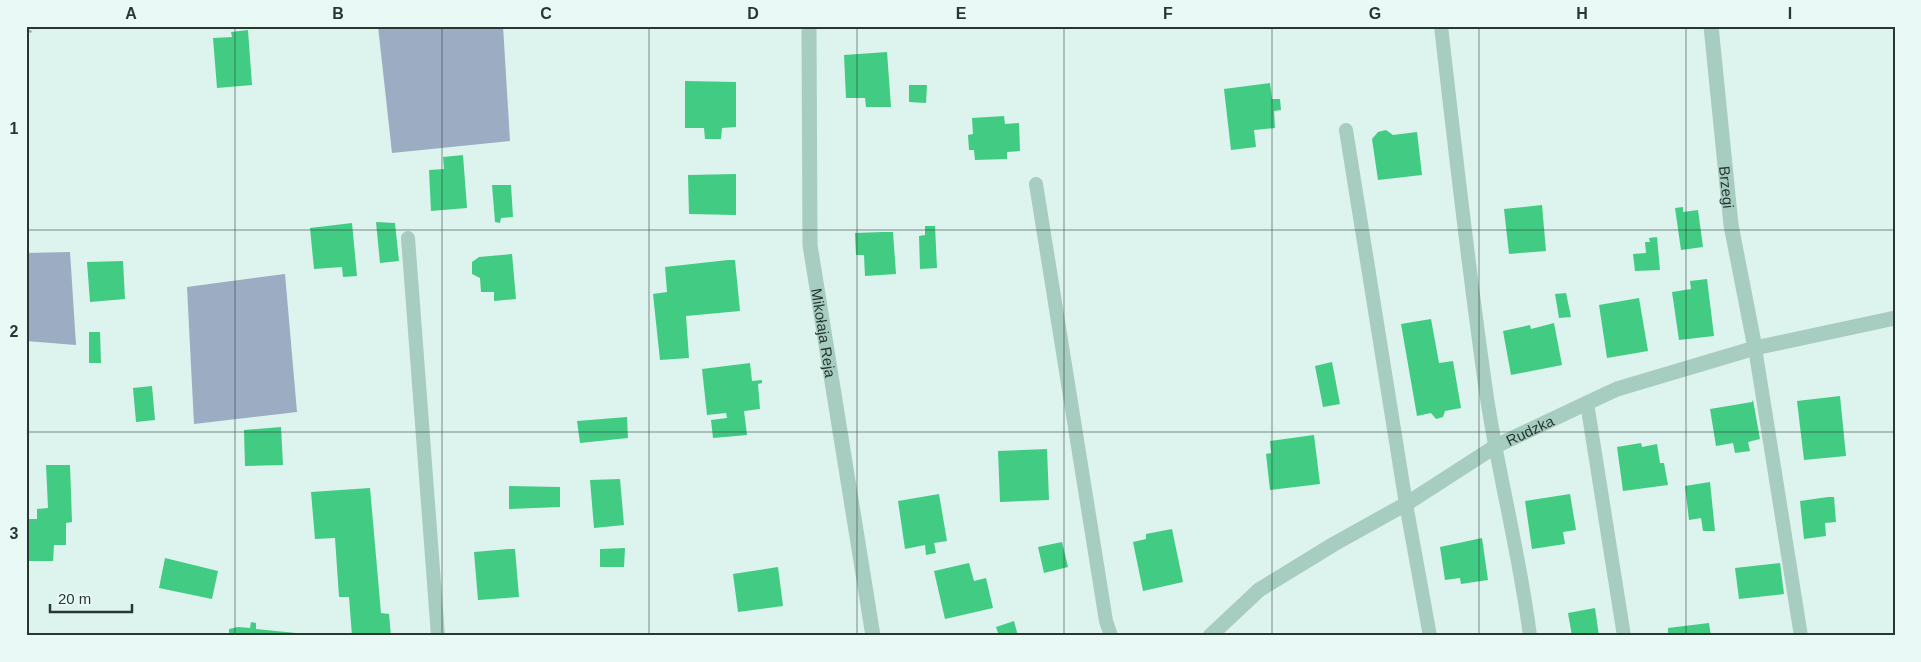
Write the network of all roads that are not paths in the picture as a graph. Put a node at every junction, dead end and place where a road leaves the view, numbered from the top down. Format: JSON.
{"nodes":[{"id":1,"x":809,"y":26,"type":"edge"},
{"id":2,"x":1441,"y":26,"type":"edge"},
{"id":3,"x":1711,"y":26,"type":"edge"},
{"id":4,"x":1346,"y":130,"type":"dead end"},
{"id":5,"x":1036,"y":184,"type":"dead end"},
{"id":6,"x":408,"y":238,"type":"dead end"},
{"id":7,"x":1895,"y":318,"type":"edge"},
{"id":8,"x":1755,"y":348,"type":"junction"},
{"id":9,"x":1587,"y":403,"type":"junction"},
{"id":10,"x":1496,"y":446,"type":"junction"},
{"id":11,"x":1406,"y":504,"type":"junction"},
{"id":12,"x":438,"y":636,"type":"edge"},
{"id":13,"x":873,"y":636,"type":"edge"},
{"id":14,"x":1110,"y":636,"type":"edge"},
{"id":15,"x":1210,"y":636,"type":"edge"},
{"id":16,"x":1430,"y":636,"type":"edge"},
{"id":17,"x":1530,"y":636,"type":"edge"},
{"id":18,"x":1624,"y":636,"type":"edge"},
{"id":19,"x":1801,"y":636,"type":"edge"}],
"edges":[{"from":1,"to":13,"type":"street","name":"Mikołaja Reja"},
{"from":2,"to":10,"type":"lane"},
{"from":3,"to":8,"type":"street","name":"Brzegi"},
{"from":4,"to":11,"type":"lane"},
{"from":5,"to":14,"type":"lane"},
{"from":6,"to":12,"type":"lane"},
{"from":7,"to":8,"type":"street","name":"Rudzka"},
{"from":8,"to":9,"type":"street","name":"Rudzka"},
{"from":8,"to":19,"type":"lane"},
{"from":9,"to":10,"type":"street","name":"Rudzka"},
{"from":9,"to":18,"type":"lane"},
{"from":10,"to":11,"type":"street","name":"Rudzka"},
{"from":10,"to":17,"type":"lane"},
{"from":11,"to":15,"type":"street","name":"Rudzka"},
{"from":11,"to":16,"type":"lane"}]}
